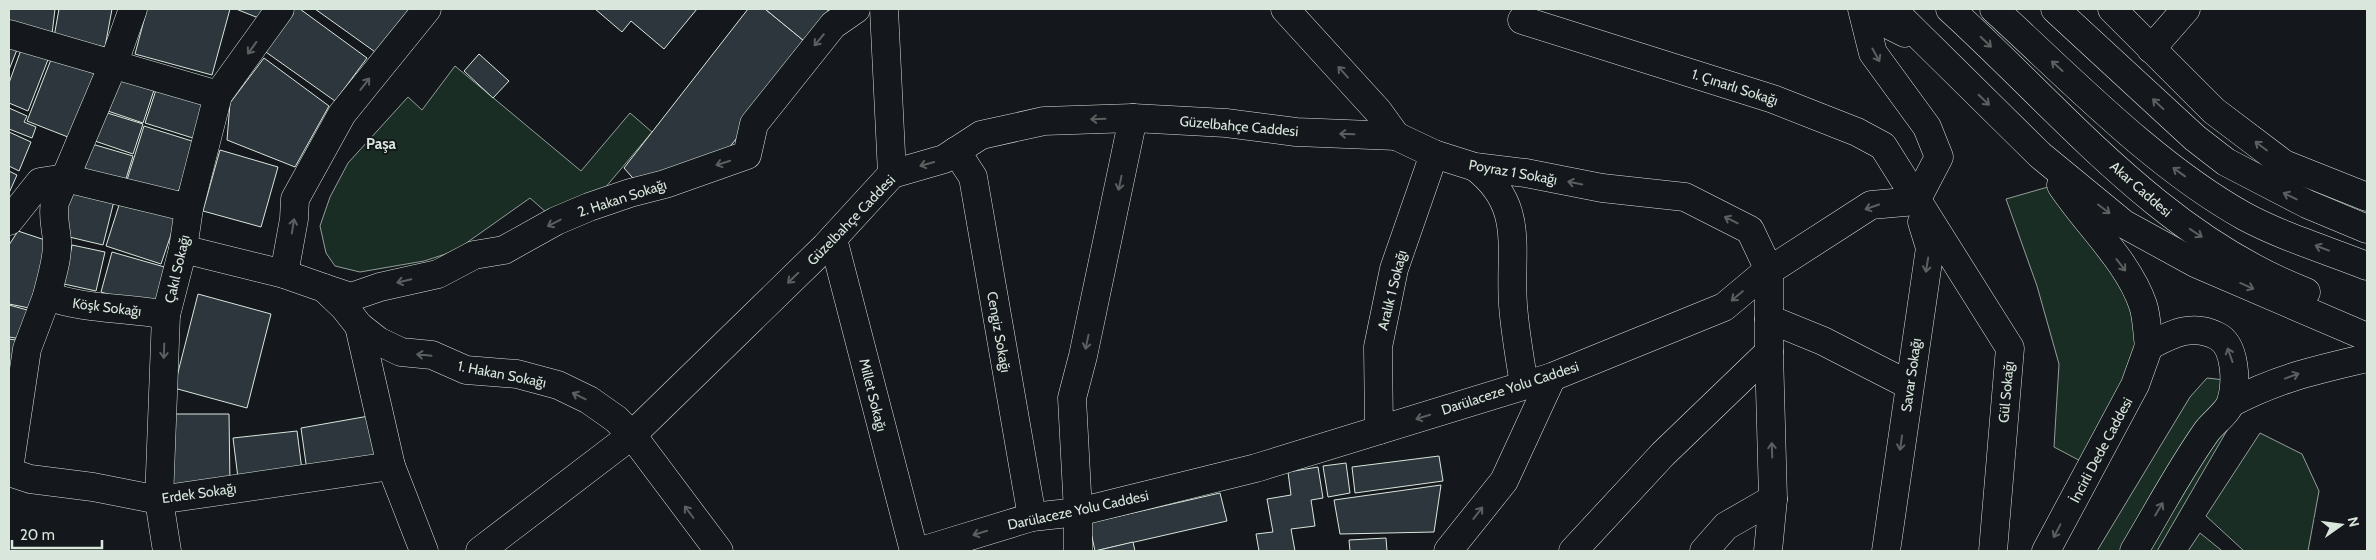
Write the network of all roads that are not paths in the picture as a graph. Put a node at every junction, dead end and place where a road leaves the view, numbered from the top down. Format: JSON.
{"nodes":[{"id":1,"x":132,"y":9,"type":"edge"},
{"id":2,"x":280,"y":9,"type":"edge"},
{"id":3,"x":428,"y":9,"type":"edge"},
{"id":4,"x":856,"y":9,"type":"edge"},
{"id":5,"x":884,"y":9,"type":"edge"},
{"id":6,"x":1285,"y":9,"type":"edge"},
{"id":7,"x":1862,"y":9,"type":"edge"},
{"id":8,"x":1867,"y":9,"type":"edge"},
{"id":9,"x":1892,"y":9,"type":"edge"},
{"id":10,"x":1950,"y":9,"type":"edge"},
{"id":11,"x":1994,"y":9,"type":"edge"},
{"id":12,"x":2055,"y":9,"type":"edge"},
{"id":13,"x":2112,"y":9,"type":"edge"},
{"id":14,"x":2186,"y":9,"type":"edge"},
{"id":15,"x":1522,"y":20,"type":"dead end"},
{"id":16,"x":9,"y":34,"type":"edge"},
{"id":17,"x":1924,"y":42,"type":"junction"},
{"id":18,"x":2151,"y":49,"type":"junction"},
{"id":19,"x":113,"y":65,"type":"junction"},
{"id":20,"x":218,"y":95,"type":"junction"},
{"id":21,"x":1133,"y":118,"type":"junction"},
{"id":22,"x":1396,"y":136,"type":"junction"},
{"id":23,"x":956,"y":151,"type":"junction"},
{"id":24,"x":1434,"y":154,"type":"junction"},
{"id":25,"x":2040,"y":155,"type":"junction"},
{"id":26,"x":1475,"y":167,"type":"junction"},
{"id":27,"x":892,"y":174,"type":"junction"},
{"id":28,"x":65,"y":178,"type":"junction"},
{"id":29,"x":2367,"y":197,"type":"edge"},
{"id":30,"x":1916,"y":201,"type":"junction"},
{"id":31,"x":189,"y":208,"type":"junction"},
{"id":32,"x":9,"y":221,"type":"edge"},
{"id":33,"x":54,"y":228,"type":"junction"},
{"id":34,"x":2367,"y":229,"type":"edge"},
{"id":35,"x":833,"y":239,"type":"junction"},
{"id":36,"x":183,"y":249,"type":"junction"},
{"id":37,"x":2367,"y":266,"type":"edge"},
{"id":38,"x":1769,"y":270,"type":"junction"},
{"id":39,"x":284,"y":274,"type":"junction"},
{"id":40,"x":324,"y":288,"type":"junction"},
{"id":41,"x":47,"y":296,"type":"junction"},
{"id":42,"x":166,"y":315,"type":"junction"},
{"id":43,"x":2367,"y":316,"type":"edge"},
{"id":44,"x":1769,"y":319,"type":"junction"},
{"id":45,"x":359,"y":326,"type":"junction"},
{"id":46,"x":2367,"y":337,"type":"edge"},
{"id":47,"x":2149,"y":346,"type":"junction"},
{"id":48,"x":1769,"y":352,"type":"junction"},
{"id":49,"x":2367,"y":358,"type":"edge"},
{"id":50,"x":1552,"y":378,"type":"junction"},
{"id":51,"x":1909,"y":385,"type":"junction"},
{"id":52,"x":1524,"y":386,"type":"junction"},
{"id":53,"x":2231,"y":403,"type":"junction"},
{"id":54,"x":1379,"y":430,"type":"junction"},
{"id":55,"x":632,"y":435,"type":"junction"},
{"id":56,"x":391,"y":466,"type":"junction"},
{"id":57,"x":9,"y":470,"type":"edge"},
{"id":58,"x":1773,"y":499,"type":"junction"},
{"id":59,"x":158,"y":500,"type":"junction"},
{"id":60,"x":1078,"y":512,"type":"junction"},
{"id":61,"x":1032,"y":517,"type":"junction"},
{"id":62,"x":167,"y":551,"type":"edge"},
{"id":63,"x":424,"y":551,"type":"edge"},
{"id":64,"x":480,"y":551,"type":"edge"},
{"id":65,"x":718,"y":551,"type":"edge"},
{"id":66,"x":914,"y":551,"type":"edge"},
{"id":67,"x":921,"y":551,"type":"edge"},
{"id":68,"x":1078,"y":551,"type":"edge"},
{"id":69,"x":1448,"y":551,"type":"edge"},
{"id":70,"x":1573,"y":551,"type":"edge"},
{"id":71,"x":1704,"y":551,"type":"edge"},
{"id":72,"x":1768,"y":551,"type":"edge"},
{"id":73,"x":1886,"y":551,"type":"edge"},
{"id":74,"x":1993,"y":551,"type":"edge"},
{"id":75,"x":2046,"y":551,"type":"edge"},
{"id":76,"x":2134,"y":551,"type":"edge"}],
"edges":[{"from":1,"to":19,"type":"street"},
{"from":2,"to":20,"type":"street","name":"Çakıl Sokağı","one_way":true},
{"from":39,"to":3,"type":"street","one_way":true},
{"from":4,"to":40,"type":"street","name":"2. Hakan Sokağı","one_way":true},
{"from":5,"to":27,"type":"street"},
{"from":22,"to":6,"type":"street","name":"Poyraz 1 Sokağı","one_way":true},
{"from":7,"to":30,"type":"street","one_way":true},
{"from":8,"to":17,"type":"street"},
{"from":9,"to":17,"type":"street"},
{"from":10,"to":43,"type":"street","name":"Akar Caddesi","one_way":true},
{"from":37,"to":11,"type":"street","one_way":true},
{"from":34,"to":12,"type":"street","one_way":true},
{"from":13,"to":18,"type":"street"},
{"from":14,"to":18,"type":"street"},
{"from":15,"to":30,"type":"street","name":"1. Çınarlı Sokağı"},
{"from":16,"to":19,"type":"street"},
{"from":17,"to":25,"type":"street","one_way":true},
{"from":29,"to":18,"type":"street","one_way":true},
{"from":19,"to":20,"type":"street"},
{"from":19,"to":28,"type":"street"},
{"from":20,"to":31,"type":"street","name":"Çakıl Sokağı"},
{"from":22,"to":21,"type":"street","name":"Güzelbahçe Caddesi","one_way":true},
{"from":21,"to":23,"type":"street","name":"Güzelbahçe Caddesi","one_way":true},
{"from":21,"to":60,"type":"street","one_way":true},
{"from":22,"to":24,"type":"street","name":"Poyraz 1 Sokağı"},
{"from":23,"to":27,"type":"street","name":"Güzelbahçe Caddesi","one_way":true},
{"from":23,"to":61,"type":"street","name":"Cengiz Sokağı"},
{"from":24,"to":26,"type":"street","name":"Poyraz 1 Sokağı"},
{"from":24,"to":54,"type":"street","name":"Aralık 1 Sokağı"},
{"from":25,"to":46,"type":"street","one_way":true},
{"from":25,"to":47,"type":"street","one_way":true},
{"from":38,"to":26,"type":"street","name":"Poyraz 1 Sokağı","one_way":true},
{"from":26,"to":52,"type":"street"},
{"from":27,"to":35,"type":"street","name":"Güzelbahçe Caddesi"},
{"from":28,"to":31,"type":"street"},
{"from":28,"to":32,"type":"street"},
{"from":28,"to":33,"type":"street"},
{"from":30,"to":38,"type":"street","name":"Darülaceze Yolu Caddesi","one_way":true},
{"from":30,"to":51,"type":"street","name":"Savar Sokağı","one_way":true},
{"from":30,"to":74,"type":"street","name":"Gül Sokağı"},
{"from":31,"to":36,"type":"street","name":"Çakıl Sokağı"},
{"from":32,"to":33,"type":"street"},
{"from":33,"to":41,"type":"street"},
{"from":35,"to":55,"type":"street","name":"Güzelbahçe Caddesi","one_way":true},
{"from":35,"to":66,"type":"street","name":"Millet Sokağı"},
{"from":36,"to":39,"type":"street","name":"1. Hakan Sokağı"},
{"from":36,"to":42,"type":"street","name":"Çakıl Sokağı"},
{"from":38,"to":44,"type":"street"},
{"from":38,"to":50,"type":"street","name":"Darülaceze Yolu Caddesi","one_way":true},
{"from":39,"to":40,"type":"street","name":"1. Hakan Sokağı"},
{"from":40,"to":45,"type":"street","name":"1. Hakan Sokağı"},
{"from":41,"to":42,"type":"street","name":"Köşk Sokağı"},
{"from":41,"to":57,"type":"street"},
{"from":42,"to":59,"type":"street","name":"Çakıl Sokağı","one_way":true},
{"from":44,"to":48,"type":"street"},
{"from":44,"to":51,"type":"street"},
{"from":55,"to":45,"type":"street","name":"1. Hakan Sokağı","one_way":true},
{"from":45,"to":56,"type":"street"},
{"from":53,"to":47,"type":"street","one_way":true},
{"from":47,"to":75,"type":"street","name":"İncirli Dede Caddesi","one_way":true},
{"from":58,"to":48,"type":"street","one_way":true},
{"from":48,"to":70,"type":"street"},
{"from":53,"to":49,"type":"street","one_way":true},
{"from":50,"to":52,"type":"street","name":"Darülaceze Yolu Caddesi"},
{"from":69,"to":50,"type":"street","one_way":true},
{"from":51,"to":73,"type":"street","name":"Savar Sokağı","one_way":true},
{"from":52,"to":54,"type":"street","name":"Darülaceze Yolu Caddesi","one_way":true},
{"from":76,"to":53,"type":"street","one_way":true},
{"from":54,"to":60,"type":"street","name":"Darülaceze Yolu Caddesi"},
{"from":55,"to":64,"type":"street","name":"Güzelbahçe Caddesi"},
{"from":65,"to":55,"type":"street","name":"1. Hakan Sokağı","one_way":true},
{"from":56,"to":59,"type":"street","name":"Erdek Sokağı"},
{"from":56,"to":63,"type":"street"},
{"from":57,"to":59,"type":"street","name":"Erdek Sokağı"},
{"from":58,"to":71,"type":"street"},
{"from":58,"to":72,"type":"street"},
{"from":59,"to":62,"type":"street","name":"Çakıl Sokağı"},
{"from":60,"to":61,"type":"street","name":"Darülaceze Yolu Caddesi"},
{"from":60,"to":68,"type":"street"},
{"from":61,"to":67,"type":"street","name":"Darülaceze Yolu Caddesi","one_way":true}]}
